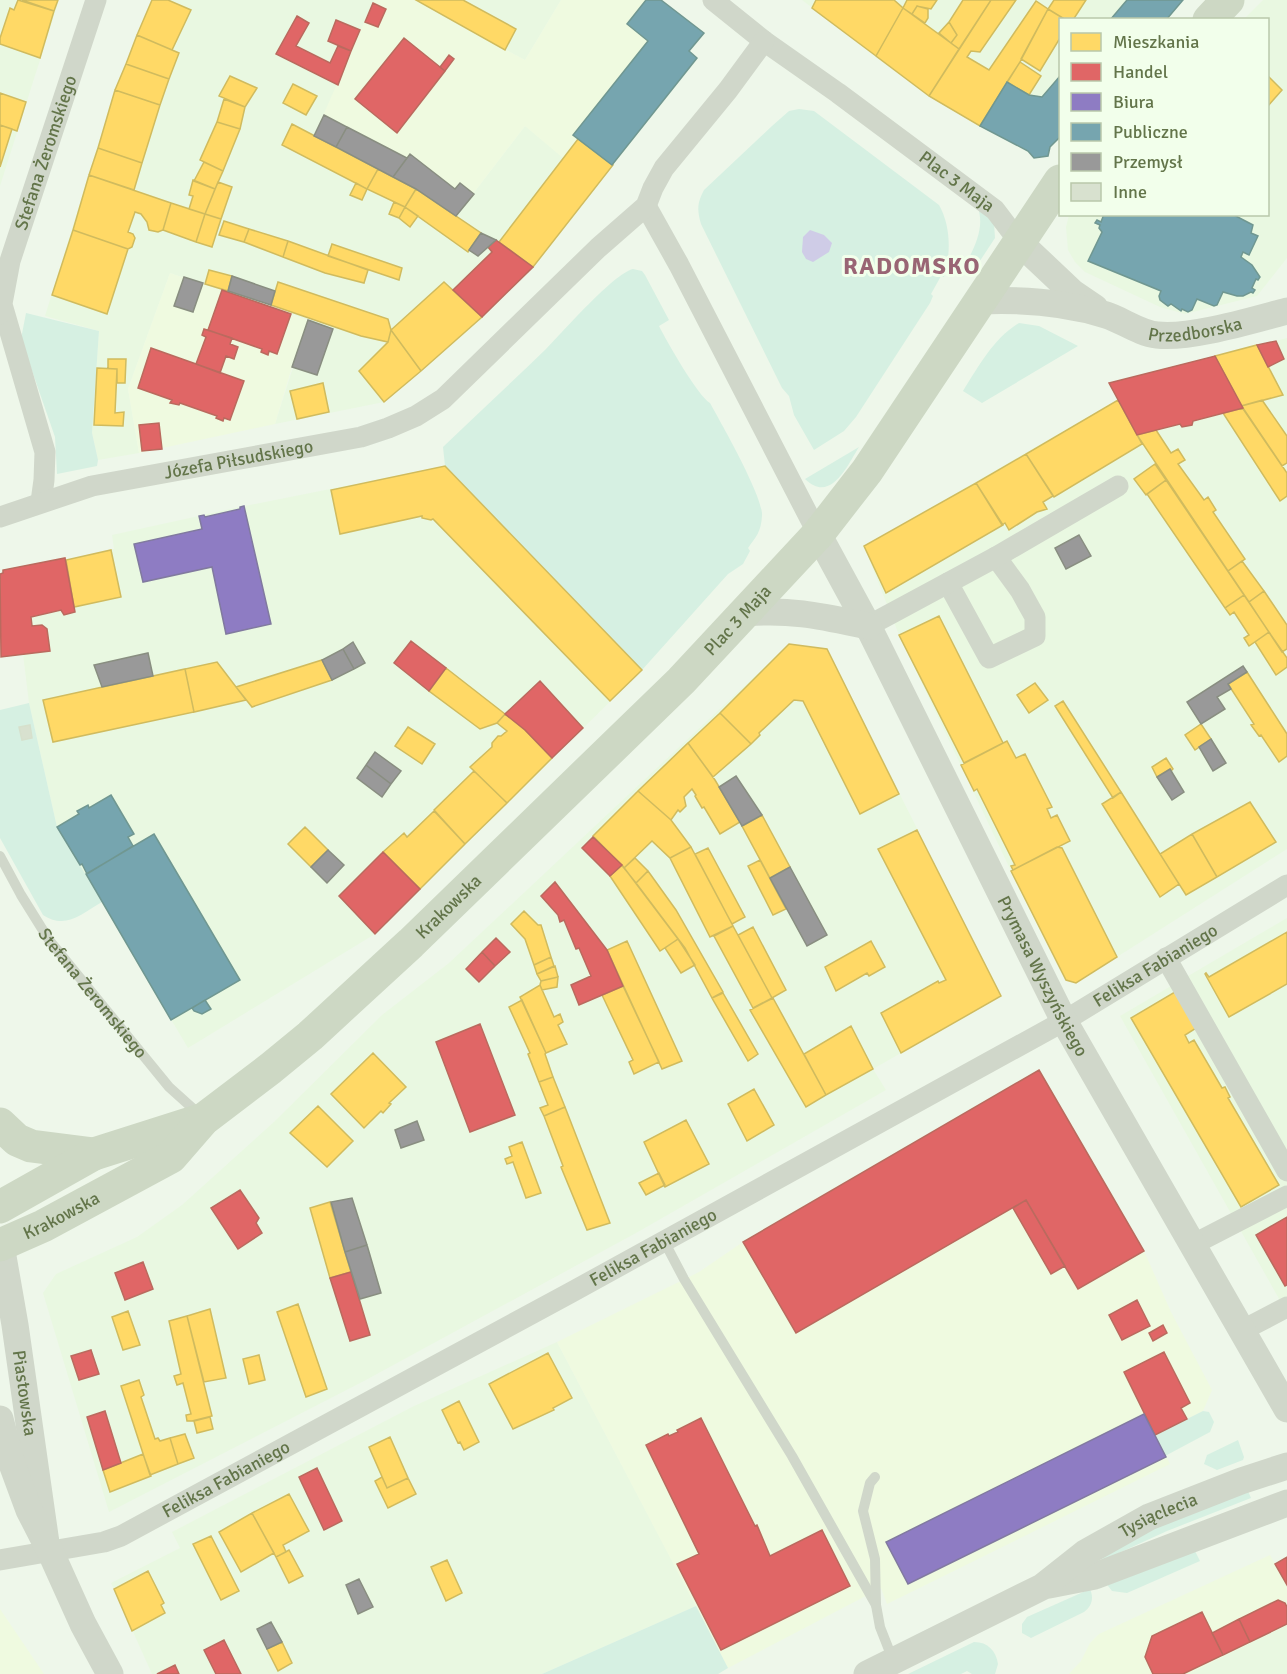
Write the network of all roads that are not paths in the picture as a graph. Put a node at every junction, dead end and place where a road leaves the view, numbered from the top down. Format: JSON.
{"nodes":[{"id":1,"x":96,"y":0,"type":"edge"},
{"id":2,"x":713,"y":0,"type":"edge"},
{"id":3,"x":1228,"y":0,"type":"edge"},
{"id":4,"x":1211,"y":18,"type":"edge"},
{"id":5,"x":764,"y":41,"type":"junction"},
{"id":6,"x":1059,"y":183,"type":"edge"},
{"id":7,"x":646,"y":206,"type":"junction"},
{"id":8,"x":1020,"y":243,"type":"junction"},
{"id":9,"x":979,"y":301,"type":"junction"},
{"id":10,"x":1,"y":311,"type":"edge"},
{"id":11,"x":1287,"y":311,"type":"edge"},
{"id":12,"x":1106,"y":315,"type":"junction"},
{"id":13,"x":1118,"y":486,"type":"dead end"},
{"id":14,"x":41,"y":502,"type":"junction"},
{"id":15,"x":0,"y":517,"type":"edge"},
{"id":16,"x":818,"y":534,"type":"junction"},
{"id":17,"x":996,"y":557,"type":"junction"},
{"id":18,"x":948,"y":583,"type":"junction"},
{"id":19,"x":747,"y":613,"type":"junction"},
{"id":20,"x":868,"y":626,"type":"junction"},
{"id":21,"x":681,"y":681,"type":"joint"},
{"id":22,"x":0,"y":856,"type":"edge"},
{"id":23,"x":1287,"y":885,"type":"edge"},
{"id":24,"x":1166,"y":958,"type":"junction"},
{"id":25,"x":1064,"y":1021,"type":"junction"},
{"id":26,"x":204,"y":1119,"type":"junction"},
{"id":27,"x":0,"y":1124,"type":"edge"},
{"id":28,"x":94,"y":1154,"type":"junction"},
{"id":29,"x":1287,"y":1171,"type":"edge"},
{"id":30,"x":1287,"y":1196,"type":"edge"},
{"id":31,"x":0,"y":1207,"type":"edge"},
{"id":32,"x":664,"y":1241,"type":"junction"},
{"id":33,"x":0,"y":1243,"type":"edge"},
{"id":34,"x":1192,"y":1245,"type":"junction"},
{"id":35,"x":1287,"y":1307,"type":"edge"},
{"id":36,"x":1241,"y":1331,"type":"junction"},
{"id":37,"x":1287,"y":1409,"type":"edge"},
{"id":38,"x":0,"y":1419,"type":"edge"},
{"id":39,"x":1287,"y":1466,"type":"edge"},
{"id":40,"x":875,"y":1476,"type":"dead end"},
{"id":41,"x":1287,"y":1503,"type":"edge"},
{"id":42,"x":48,"y":1548,"type":"junction"},
{"id":43,"x":0,"y":1560,"type":"edge"},
{"id":44,"x":1042,"y":1587,"type":"junction"},
{"id":45,"x":876,"y":1605,"type":"junction"},
{"id":46,"x":893,"y":1660,"type":"junction"},
{"id":47,"x":110,"y":1674,"type":"edge"},
{"id":48,"x":867,"y":1674,"type":"edge"}],
"edges":[{"from":1,"to":10,"type":"street","name":"Stefana Żeromskiego"},
{"from":2,"to":5,"type":"street","name":"Plac 3 Maja"},
{"from":3,"to":4,"type":"main road"},
{"from":5,"to":7,"type":"street"},
{"from":5,"to":8,"type":"street","name":"Plac 3 Maja"},
{"from":6,"to":8,"type":"main road"},
{"from":7,"to":14,"type":"street","name":"Józefa Piłsudskiego"},
{"from":7,"to":16,"type":"street"},
{"from":8,"to":9,"type":"main road","name":"Plac 3 Maja"},
{"from":8,"to":12,"type":"street","name":"Przedborska"},
{"from":9,"to":12,"type":"street","name":"Przedborska"},
{"from":9,"to":16,"type":"main road","name":"Plac 3 Maja"},
{"from":10,"to":14,"type":"street"},
{"from":11,"to":12,"type":"street","name":"Przedborska"},
{"from":13,"to":17,"type":"street"},
{"from":14,"to":15,"type":"street","name":"Józefa Piłsudskiego"},
{"from":16,"to":19,"type":"main road","name":"Plac 3 Maja"},
{"from":16,"to":20,"type":"street","name":"Prymasa Wyszyńskiego"},
{"from":17,"to":18,"type":"street"},
{"from":17,"to":18,"type":"street"},
{"from":18,"to":20,"type":"street"},
{"from":19,"to":20,"type":"street"},
{"from":19,"to":21,"type":"main road","name":"Plac 3 Maja"},
{"from":20,"to":25,"type":"street","name":"Prymasa Wyszyńskiego"},
{"from":21,"to":26,"type":"main road","name":"Krakowska"},
{"from":22,"to":26,"type":"lane","name":"Stefana Żeromskiego"},
{"from":23,"to":24,"type":"street","name":"Feliksa Fabianiego"},
{"from":24,"to":25,"type":"street","name":"Feliksa Fabianiego"},
{"from":24,"to":29,"type":"street"},
{"from":25,"to":32,"type":"street","name":"Feliksa Fabianiego"},
{"from":25,"to":34,"type":"street","name":"Prymasa Wyszyńskiego"},
{"from":26,"to":28,"type":"main road","name":"Krakowska"},
{"from":26,"to":33,"type":"main road","name":"Krakowska"},
{"from":27,"to":28,"type":"main road"},
{"from":28,"to":31,"type":"main road","name":"Krakowska"},
{"from":30,"to":34,"type":"street"},
{"from":32,"to":42,"type":"street","name":"Feliksa Fabianiego"},
{"from":32,"to":45,"type":"lane"},
{"from":33,"to":42,"type":"street","name":"Piastowska"},
{"from":34,"to":36,"type":"street","name":"Prymasa Wyszyńskiego"},
{"from":35,"to":36,"type":"street"},
{"from":36,"to":37,"type":"street","name":"Prymasa Wyszyńskiego"},
{"from":38,"to":42,"type":"street","name":"Piastowska"},
{"from":39,"to":44,"type":"street","name":"Tysiąclecia"},
{"from":40,"to":45,"type":"lane"},
{"from":41,"to":44,"type":"street","name":"Tysiąclecia"},
{"from":42,"to":43,"type":"street","name":"Feliksa Fabianiego"},
{"from":42,"to":47,"type":"street","name":"Piastowska"},
{"from":44,"to":46,"type":"street","name":"Tysiąclecia"},
{"from":45,"to":46,"type":"lane"},
{"from":46,"to":48,"type":"street","name":"Tysiąclecia"}]}
